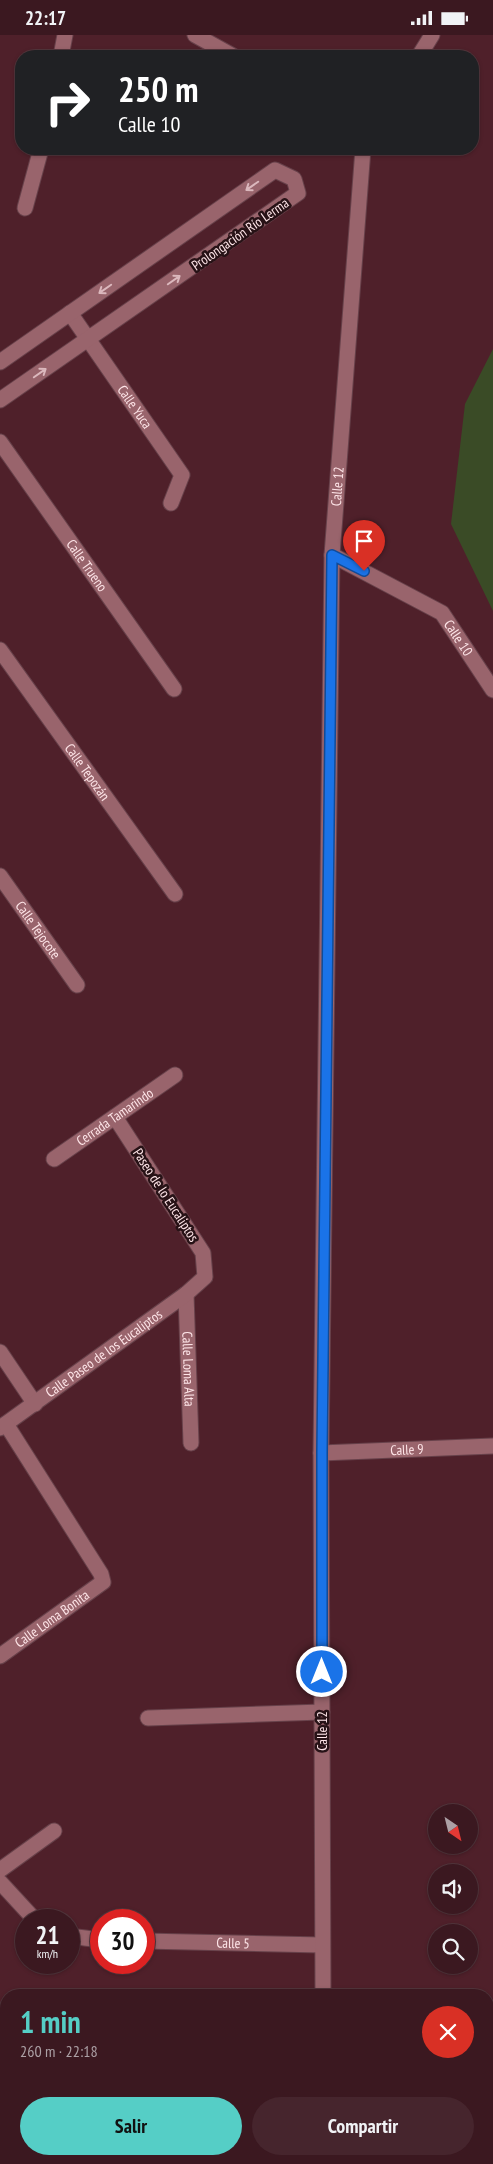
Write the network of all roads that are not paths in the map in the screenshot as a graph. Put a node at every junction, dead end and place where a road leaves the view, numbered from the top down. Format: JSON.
{"nodes":[{"id":1,"x":65,"y":35,"type":"edge"},
{"id":2,"x":195,"y":35,"type":"edge"},
{"id":3,"x":432,"y":35,"type":"edge"},
{"id":4,"x":62,"y":50,"type":"edge"},
{"id":5,"x":222,"y":50,"type":"edge"},
{"id":6,"x":423,"y":50,"type":"edge"},
{"id":7,"x":39,"y":155,"type":"edge"},
{"id":8,"x":363,"y":155,"type":"edge"},
{"id":9,"x":25,"y":209,"type":"dead end"},
{"id":10,"x":70,"y":313,"type":"junction"},
{"id":11,"x":88,"y":339,"type":"junction"},
{"id":12,"x":0,"y":362,"type":"edge"},
{"id":13,"x":0,"y":400,"type":"edge"},
{"id":14,"x":0,"y":442,"type":"edge"},
{"id":15,"x":172,"y":503,"type":"dead end"},
{"id":16,"x":332,"y":555,"type":"junction"},
{"id":17,"x":0,"y":650,"type":"edge"},
{"id":18,"x":174,"y":689,"type":"dead end"},
{"id":19,"x":493,"y":691,"type":"edge"},
{"id":20,"x":0,"y":876,"type":"edge"},
{"id":21,"x":175,"y":894,"type":"dead end"},
{"id":22,"x":77,"y":985,"type":"dead end"},
{"id":23,"x":174,"y":1075,"type":"dead end"},
{"id":24,"x":115,"y":1117,"type":"junction"},
{"id":25,"x":54,"y":1159,"type":"dead end"},
{"id":26,"x":205,"y":1277,"type":"joint"},
{"id":27,"x":186,"y":1294,"type":"junction"},
{"id":28,"x":0,"y":1352,"type":"edge"},
{"id":29,"x":35,"y":1404,"type":"junction"},
{"id":30,"x":3,"y":1426,"type":"edge"},
{"id":31,"x":191,"y":1443,"type":"dead end"},
{"id":32,"x":493,"y":1447,"type":"edge"},
{"id":33,"x":322,"y":1453,"type":"junction"},
{"id":34,"x":0,"y":1656,"type":"edge"},
{"id":35,"x":322,"y":1712,"type":"junction"},
{"id":36,"x":148,"y":1718,"type":"dead end"},
{"id":37,"x":54,"y":1831,"type":"dead end"},
{"id":38,"x":0,"y":1870,"type":"edge"},
{"id":39,"x":0,"y":1882,"type":"edge"},
{"id":40,"x":25,"y":1909,"type":"edge"},
{"id":41,"x":155,"y":1941,"type":"edge"},
{"id":42,"x":322,"y":1945,"type":"junction"},
{"id":43,"x":323,"y":1989,"type":"edge"}],
"edges":[{"from":1,"to":4,"type":"street"},
{"from":2,"to":5,"type":"street"},
{"from":3,"to":6,"type":"street"},
{"from":7,"to":9,"type":"street"},
{"from":8,"to":16,"type":"street","name":"Calle 12"},
{"from":10,"to":11,"type":"street","name":"Calle Yuca"},
{"from":11,"to":10,"type":"street","name":"Prolongación Río Lerma","one_way":true},
{"from":10,"to":12,"type":"street","name":"Prolongación Río Lerma"},
{"from":13,"to":11,"type":"street","name":"Prolongación Río Lerma","one_way":true},
{"from":11,"to":15,"type":"street","name":"Calle Yuca"},
{"from":14,"to":18,"type":"street","name":"Calle Trueno"},
{"from":16,"to":19,"type":"street","name":"Calle 10"},
{"from":16,"to":33,"type":"street","name":"Calle 12"},
{"from":17,"to":21,"type":"street","name":"Calle Tepozán"},
{"from":20,"to":22,"type":"street","name":"Calle Tejocote"},
{"from":23,"to":24,"type":"street","name":"Cerrada Tamarindo"},
{"from":24,"to":25,"type":"street","name":"Cerrada Tamarindo"},
{"from":24,"to":26,"type":"street","name":"Paseo de lo Eucaliptos"},
{"from":26,"to":27,"type":"street","name":"Calle Paseo de los Eucaliptos"},
{"from":27,"to":29,"type":"street","name":"Calle Paseo de los Eucaliptos"},
{"from":27,"to":31,"type":"street","name":"Calle Loma Alta"},
{"from":28,"to":29,"type":"street"},
{"from":29,"to":30,"type":"street","name":"Calle Paseo de los Eucaliptos"},
{"from":30,"to":34,"type":"street","name":"Calle Loma Bonita"},
{"from":32,"to":33,"type":"street","name":"Calle 9"},
{"from":33,"to":35,"type":"street","name":"Calle 12"},
{"from":35,"to":36,"type":"street"},
{"from":35,"to":42,"type":"street","name":"Calle 12"},
{"from":37,"to":38,"type":"street"},
{"from":39,"to":40,"type":"street"},
{"from":41,"to":42,"type":"street","name":"Calle 5"},
{"from":42,"to":43,"type":"street","name":"Calle 12"}]}
